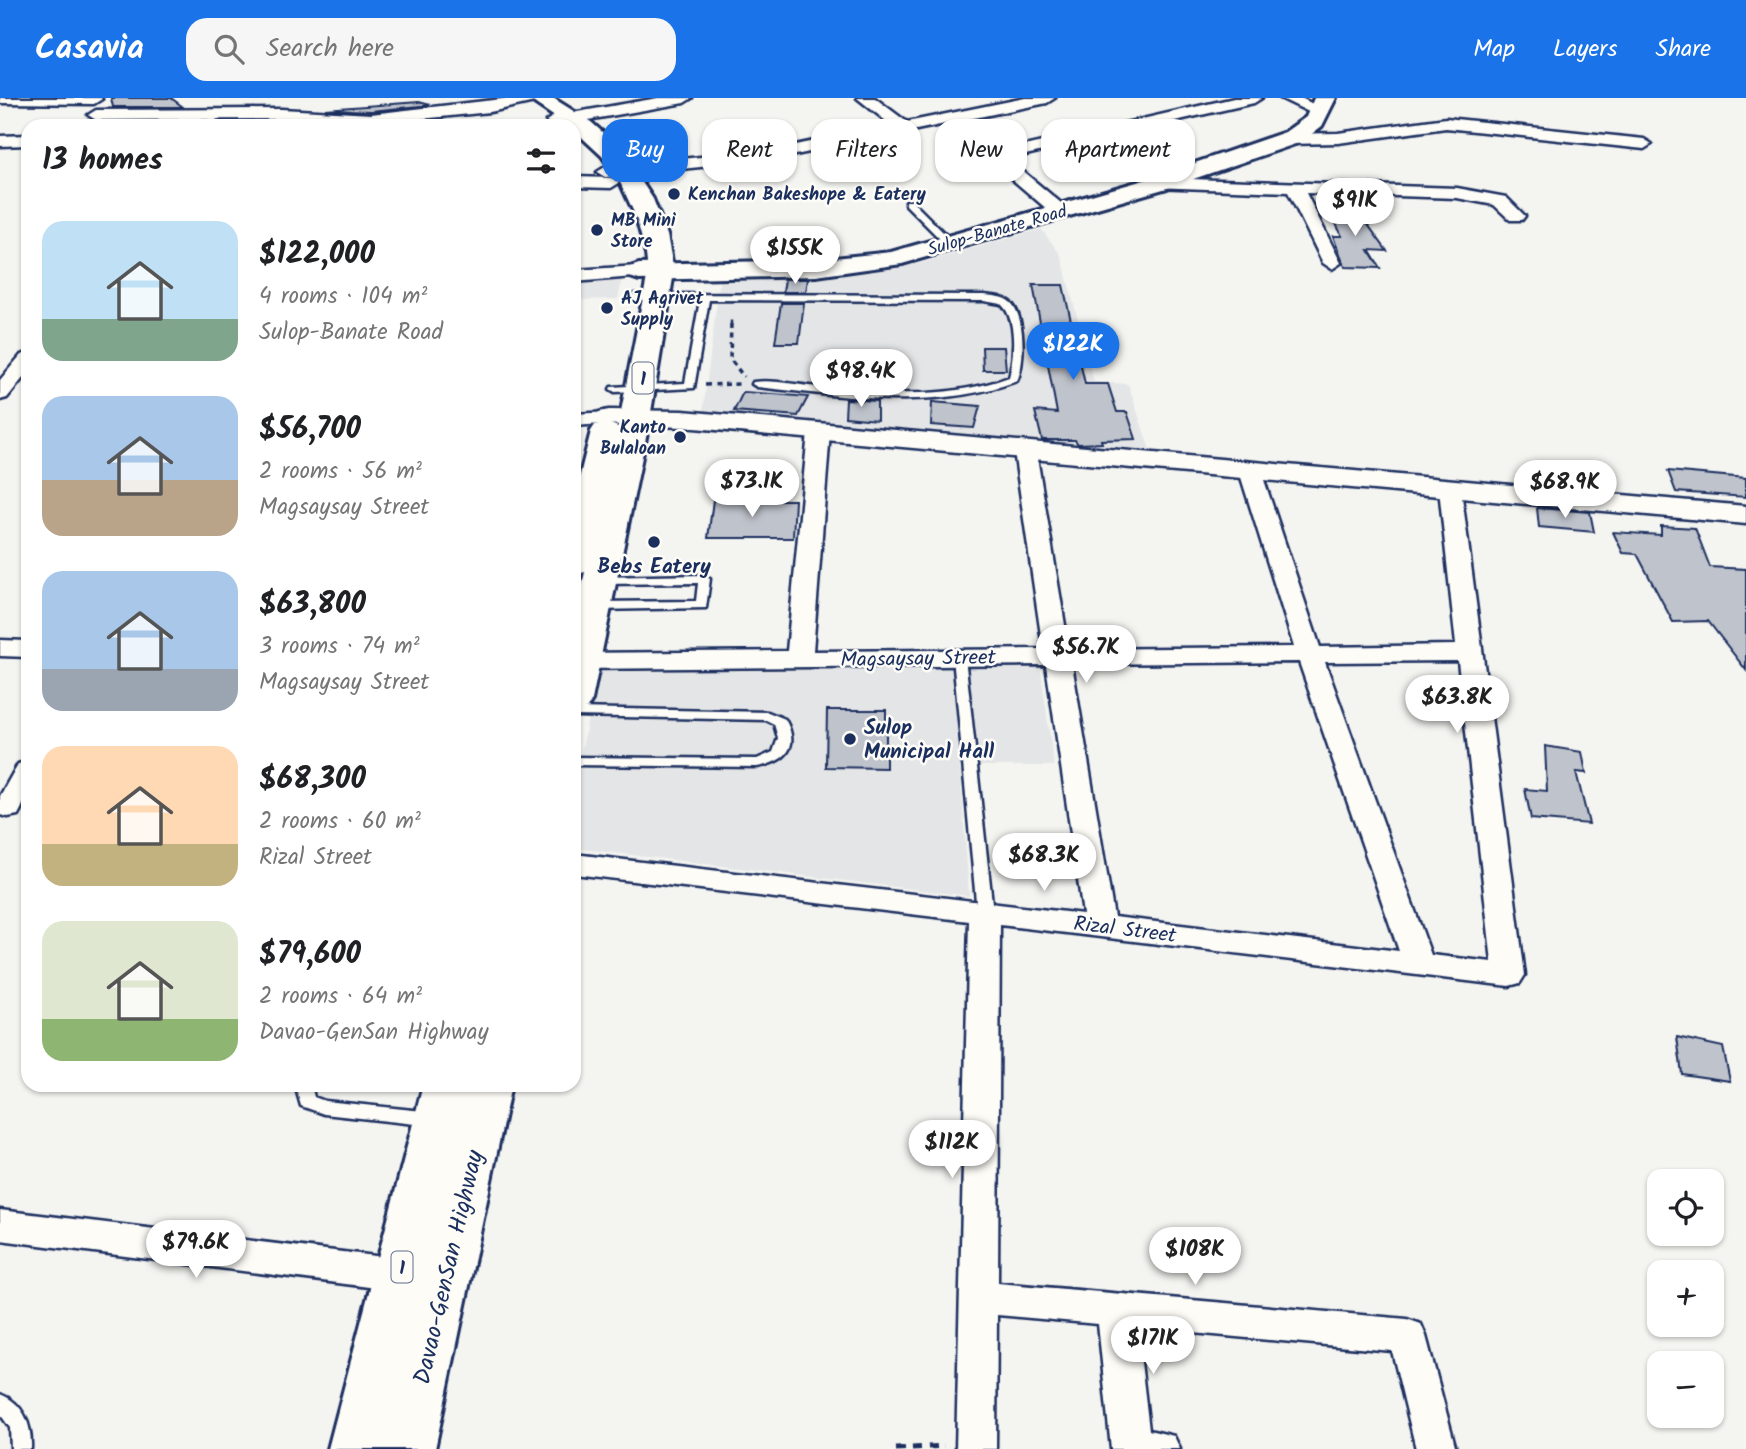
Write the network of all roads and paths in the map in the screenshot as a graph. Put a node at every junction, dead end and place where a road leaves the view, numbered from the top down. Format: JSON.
{"nodes":[{"id":1,"x":0,"y":98,"type":"edge"},
{"id":2,"x":352,"y":98,"type":"edge"},
{"id":3,"x":684,"y":98,"type":"edge"},
{"id":4,"x":865,"y":98,"type":"edge"},
{"id":5,"x":1254,"y":98,"type":"edge"},
{"id":6,"x":1288,"y":98,"type":"edge"},
{"id":7,"x":1038,"y":99,"type":"edge"},
{"id":8,"x":1323,"y":105,"type":"edge"},
{"id":9,"x":96,"y":110,"type":"edge"},
{"id":10,"x":546,"y":112,"type":"edge"},
{"id":11,"x":200,"y":119,"type":"edge"},
{"id":12,"x":225,"y":119,"type":"edge"},
{"id":13,"x":321,"y":119,"type":"edge"},
{"id":14,"x":342,"y":119,"type":"edge"},
{"id":15,"x":453,"y":119,"type":"edge"},
{"id":16,"x":893,"y":119,"type":"edge"},
{"id":17,"x":921,"y":125,"type":"edge"},
{"id":18,"x":581,"y":130,"type":"edge"},
{"id":19,"x":1286,"y":139,"type":"junction"},
{"id":20,"x":21,"y":140,"type":"edge"},
{"id":21,"x":0,"y":141,"type":"edge"},
{"id":22,"x":1644,"y":144,"type":"dead end"},
{"id":23,"x":811,"y":147,"type":"edge"},
{"id":24,"x":602,"y":149,"type":"edge"},
{"id":25,"x":688,"y":165,"type":"edge"},
{"id":26,"x":602,"y":177,"type":"edge"},
{"id":27,"x":581,"y":181,"type":"edge"},
{"id":28,"x":619,"y":182,"type":"edge"},
{"id":29,"x":1159,"y":183,"type":"junction"},
{"id":30,"x":1294,"y":187,"type":"junction"},
{"id":31,"x":909,"y":203,"type":"dead end"},
{"id":32,"x":1061,"y":212,"type":"junction"},
{"id":33,"x":1516,"y":216,"type":"dead end"},
{"id":34,"x":950,"y":244,"type":"junction"},
{"id":35,"x":1332,"y":263,"type":"dead end"},
{"id":36,"x":581,"y":277,"type":"edge"},
{"id":37,"x":648,"y":284,"type":"junction"},
{"id":38,"x":705,"y":297,"type":"junction"},
{"id":39,"x":731,"y":317,"type":"dead end"},
{"id":40,"x":21,"y":368,"type":"edge"},
{"id":41,"x":757,"y":384,"type":"junction"},
{"id":42,"x":690,"y":386,"type":"junction"},
{"id":43,"x":628,"y":389,"type":"junction"},
{"id":44,"x":0,"y":394,"type":"edge"},
{"id":45,"x":622,"y":418,"type":"junction"},
{"id":46,"x":581,"y":420,"type":"edge"},
{"id":47,"x":819,"y":432,"type":"junction"},
{"id":48,"x":1025,"y":451,"type":"junction"},
{"id":49,"x":1250,"y":471,"type":"junction"},
{"id":50,"x":1450,"y":489,"type":"junction"},
{"id":51,"x":1746,"y":515,"type":"edge"},
{"id":52,"x":581,"y":544,"type":"edge"},
{"id":53,"x":597,"y":593,"type":"junction"},
{"id":54,"x":0,"y":648,"type":"edge"},
{"id":55,"x":21,"y":649,"type":"edge"},
{"id":56,"x":581,"y":653,"type":"edge"},
{"id":57,"x":1309,"y":653,"type":"junction"},
{"id":58,"x":1472,"y":653,"type":"junction"},
{"id":59,"x":1057,"y":656,"type":"junction"},
{"id":60,"x":959,"y":657,"type":"junction"},
{"id":61,"x":799,"y":659,"type":"junction"},
{"id":62,"x":581,"y":661,"type":"edge"},
{"id":63,"x":581,"y":712,"type":"edge"},
{"id":64,"x":581,"y":761,"type":"edge"},
{"id":65,"x":21,"y":787,"type":"edge"},
{"id":66,"x":12,"y":809,"type":"edge"},
{"id":67,"x":581,"y":865,"type":"edge"},
{"id":68,"x":985,"y":912,"type":"junction"},
{"id":69,"x":1100,"y":926,"type":"junction"},
{"id":70,"x":1419,"y":964,"type":"junction"},
{"id":71,"x":305,"y":1092,"type":"edge"},
{"id":72,"x":486,"y":1092,"type":"edge"},
{"id":73,"x":442,"y":1102,"type":"edge"},
{"id":74,"x":0,"y":1225,"type":"edge"},
{"id":75,"x":400,"y":1275,"type":"junction"},
{"id":76,"x":978,"y":1297,"type":"junction"},
{"id":77,"x":1116,"y":1309,"type":"junction"},
{"id":78,"x":0,"y":1403,"type":"edge"},
{"id":79,"x":976,"y":1447,"type":"edge"},
{"id":80,"x":364,"y":1448,"type":"edge"},
{"id":81,"x":1140,"y":1448,"type":"edge"},
{"id":82,"x":20,"y":1449,"type":"edge"},
{"id":83,"x":407,"y":1449,"type":"edge"},
{"id":84,"x":896,"y":1449,"type":"edge"},
{"id":85,"x":1436,"y":1449,"type":"edge"}],
"edges":[{"from":1,"to":9,"type":"street"},
{"from":2,"to":14,"type":"street"},
{"from":3,"to":10,"type":"street"},
{"from":4,"to":16,"type":"street"},
{"from":5,"to":32,"type":"street"},
{"from":6,"to":8,"type":"street"},
{"from":7,"to":17,"type":"street"},
{"from":8,"to":19,"type":"main road","name":"Sulop-Banate Road"},
{"from":9,"to":11,"type":"street"},
{"from":10,"to":15,"type":"street"},
{"from":12,"to":13,"type":"street"},
{"from":18,"to":24,"type":"main road","number":"1"},
{"from":19,"to":22,"type":"street"},
{"from":19,"to":29,"type":"main road","name":"Sulop-Banate Road"},
{"from":20,"to":21,"type":"street"},
{"from":23,"to":25,"type":"street"},
{"from":26,"to":27,"type":"street"},
{"from":28,"to":37,"type":"main road","number":"1"},
{"from":29,"to":30,"type":"street"},
{"from":29,"to":32,"type":"main road","name":"Sulop-Banate Road"},
{"from":30,"to":33,"type":"street"},
{"from":30,"to":35,"type":"street"},
{"from":31,"to":34,"type":"lane"},
{"from":32,"to":34,"type":"main road","name":"Sulop-Banate Road"},
{"from":34,"to":37,"type":"main road","name":"Sulop-Banate Road"},
{"from":36,"to":37,"type":"street"},
{"from":37,"to":38,"type":"lane"},
{"from":37,"to":43,"type":"main road","number":"1"},
{"from":38,"to":41,"type":"lane"},
{"from":38,"to":42,"type":"lane"},
{"from":39,"to":41,"type":"path"},
{"from":40,"to":44,"type":"street"},
{"from":41,"to":42,"type":"path"},
{"from":42,"to":43,"type":"lane"},
{"from":43,"to":45,"type":"main road","number":"1"},
{"from":45,"to":46,"type":"street"},
{"from":45,"to":47,"type":"street"},
{"from":45,"to":52,"type":"main road","number":"1"},
{"from":45,"to":53,"type":"main road","number":"1"},
{"from":47,"to":48,"type":"street"},
{"from":47,"to":61,"type":"street"},
{"from":48,"to":49,"type":"street"},
{"from":48,"to":59,"type":"street"},
{"from":49,"to":50,"type":"street"},
{"from":49,"to":57,"type":"street"},
{"from":50,"to":51,"type":"street"},
{"from":50,"to":58,"type":"street"},
{"from":53,"to":53,"type":"lane"},
{"from":53,"to":56,"type":"main road","number":"1"},
{"from":54,"to":55,"type":"street"},
{"from":57,"to":58,"type":"street","name":"Magsaysay Street"},
{"from":57,"to":59,"type":"street","name":"Magsaysay Street"},
{"from":57,"to":70,"type":"street"},
{"from":58,"to":70,"type":"street","name":"Rizal Street"},
{"from":59,"to":60,"type":"street","name":"Magsaysay Street"},
{"from":59,"to":69,"type":"street"},
{"from":60,"to":61,"type":"street","name":"Magsaysay Street"},
{"from":60,"to":68,"type":"lane"},
{"from":61,"to":62,"type":"street","name":"Magsaysay Street"},
{"from":63,"to":64,"type":"lane"},
{"from":65,"to":66,"type":"street"},
{"from":67,"to":68,"type":"street","name":"Rizal Street"},
{"from":68,"to":69,"type":"street","name":"Rizal Street"},
{"from":68,"to":76,"type":"street"},
{"from":69,"to":70,"type":"street","name":"Rizal Street"},
{"from":71,"to":73,"type":"lane"},
{"from":72,"to":83,"type":"main road","name":"Davao-GenSan Highway","number":"1"},
{"from":73,"to":75,"type":"main road","name":"Davao-GenSan Highway","number":"1"},
{"from":74,"to":75,"type":"street"},
{"from":75,"to":80,"type":"main road","name":"Davao-GenSan Highway","number":"1"},
{"from":76,"to":77,"type":"street"},
{"from":76,"to":79,"type":"street"},
{"from":77,"to":81,"type":"street"},
{"from":77,"to":85,"type":"street"},
{"from":78,"to":82,"type":"lane"},
{"from":79,"to":84,"type":"path"}]}
